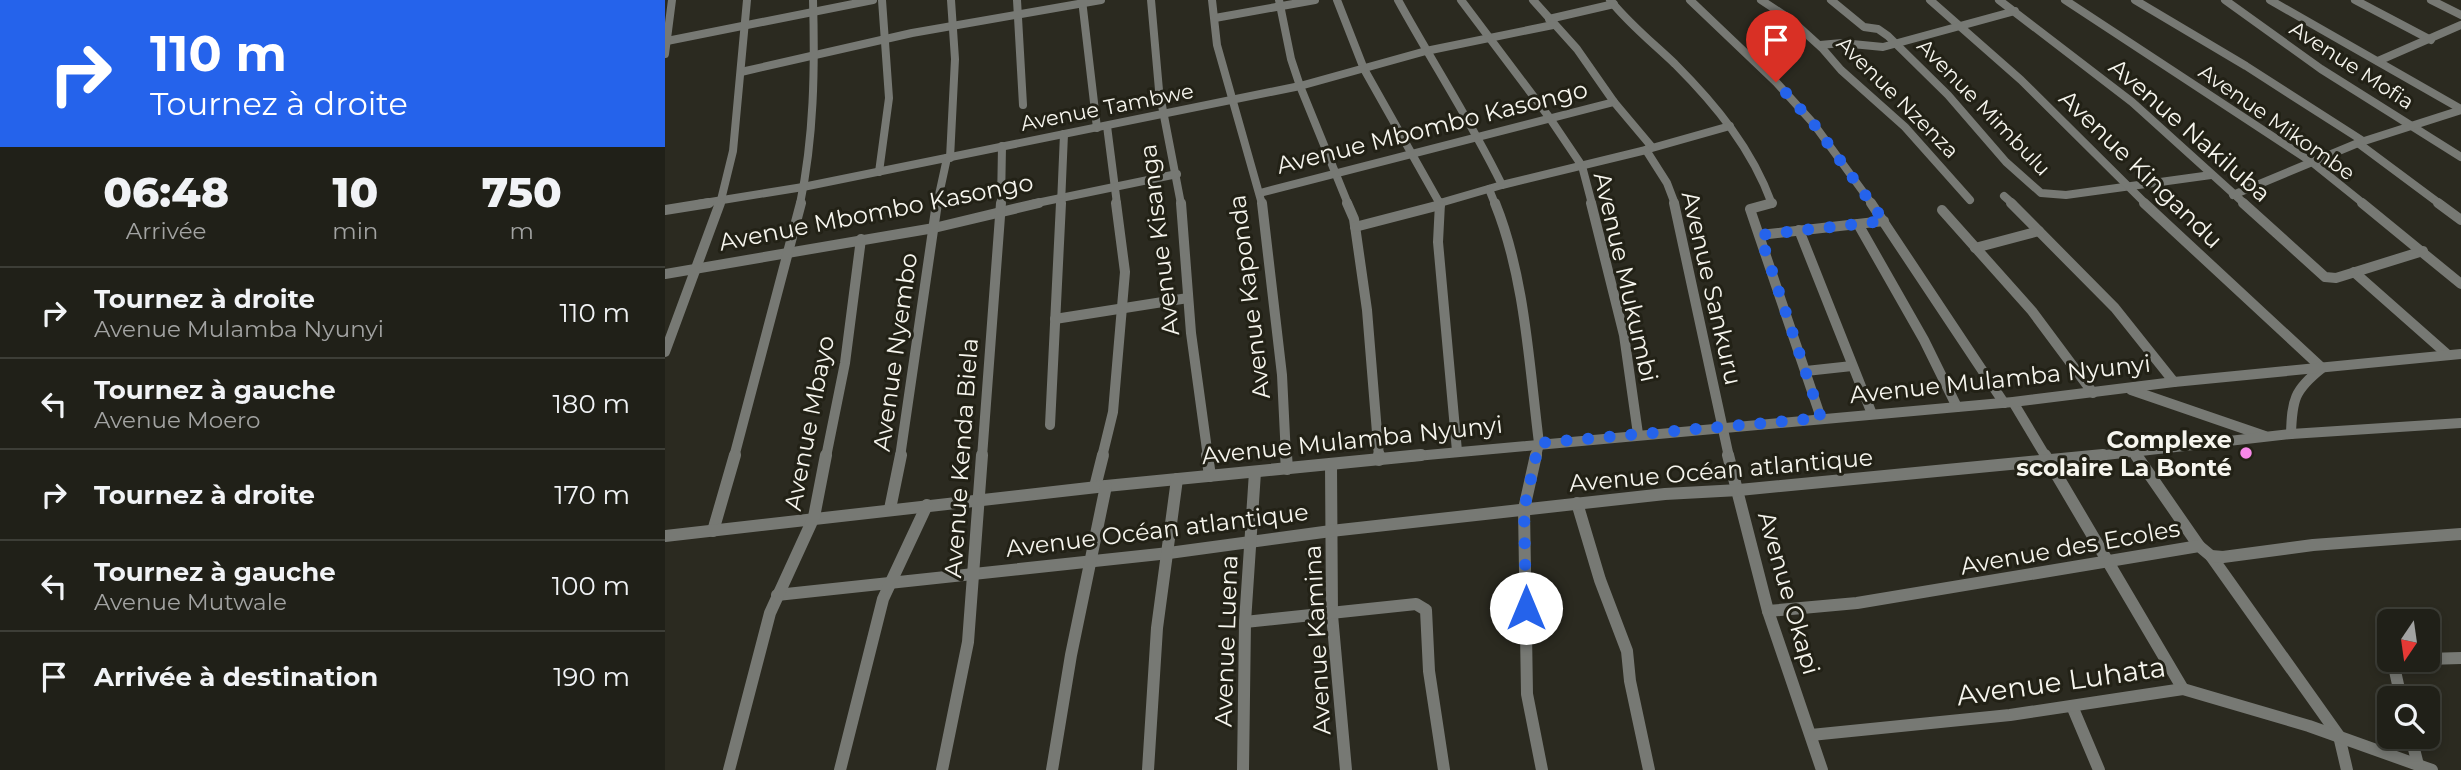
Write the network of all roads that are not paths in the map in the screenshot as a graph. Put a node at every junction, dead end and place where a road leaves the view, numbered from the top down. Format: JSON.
{"nodes":[{"id":1,"x":672,"y":0,"type":"edge"},
{"id":2,"x":747,"y":0,"type":"edge"},
{"id":3,"x":813,"y":0,"type":"edge"},
{"id":4,"x":873,"y":0,"type":"edge"},
{"id":5,"x":882,"y":0,"type":"edge"},
{"id":6,"x":951,"y":0,"type":"edge"},
{"id":7,"x":1017,"y":0,"type":"edge"},
{"id":8,"x":1101,"y":0,"type":"edge"},
{"id":9,"x":1151,"y":0,"type":"edge"},
{"id":10,"x":1212,"y":0,"type":"edge"},
{"id":11,"x":1315,"y":0,"type":"edge"},
{"id":12,"x":1337,"y":0,"type":"edge"},
{"id":13,"x":1398,"y":0,"type":"edge"},
{"id":14,"x":1461,"y":0,"type":"edge"},
{"id":15,"x":1533,"y":0,"type":"edge"},
{"id":16,"x":1690,"y":0,"type":"edge"},
{"id":17,"x":1761,"y":0,"type":"edge"},
{"id":18,"x":1831,"y":0,"type":"edge"},
{"id":19,"x":1930,"y":0,"type":"edge"},
{"id":20,"x":1999,"y":0,"type":"edge"},
{"id":21,"x":2065,"y":0,"type":"edge"},
{"id":22,"x":2135,"y":0,"type":"edge"},
{"id":23,"x":2225,"y":0,"type":"edge"},
{"id":24,"x":2270,"y":0,"type":"edge"},
{"id":25,"x":2355,"y":0,"type":"edge"},
{"id":26,"x":2431,"y":0,"type":"edge"},
{"id":27,"x":1082,"y":1,"type":"edge"},
{"id":28,"x":1612,"y":2,"type":"edge"},
{"id":29,"x":1280,"y":4,"type":"edge"},
{"id":30,"x":2015,"y":11,"type":"junction"},
{"id":31,"x":814,"y":13,"type":"junction"},
{"id":32,"x":1019,"y":13,"type":"junction"},
{"id":33,"x":2461,"y":15,"type":"edge"},
{"id":34,"x":1215,"y":18,"type":"junction"},
{"id":35,"x":1551,"y":22,"type":"junction"},
{"id":36,"x":953,"y":25,"type":"junction"},
{"id":37,"x":2461,"y":25,"type":"edge"},
{"id":38,"x":744,"y":26,"type":"junction"},
{"id":39,"x":1962,"y":27,"type":"junction"},
{"id":40,"x":1487,"y":37,"type":"junction"},
{"id":41,"x":883,"y":39,"type":"junction"},
{"id":42,"x":2431,"y":40,"type":"junction"},
{"id":43,"x":667,"y":41,"type":"junction"},
{"id":44,"x":1896,"y":44,"type":"junction"},
{"id":45,"x":1820,"y":45,"type":"junction"},
{"id":46,"x":1426,"y":51,"type":"junction"},
{"id":47,"x":665,"y":54,"type":"edge"},
{"id":48,"x":815,"y":55,"type":"junction"},
{"id":49,"x":2378,"y":61,"type":"junction"},
{"id":50,"x":1364,"y":69,"type":"junction"},
{"id":51,"x":741,"y":72,"type":"junction"},
{"id":52,"x":1300,"y":86,"type":"junction"},
{"id":53,"x":1231,"y":100,"type":"junction"},
{"id":54,"x":1614,"y":102,"type":"junction"},
{"id":55,"x":1023,"y":105,"type":"dead end"},
{"id":56,"x":2461,"y":109,"type":"edge"},
{"id":57,"x":1163,"y":114,"type":"junction"},
{"id":58,"x":1549,"y":117,"type":"junction"},
{"id":59,"x":2411,"y":125,"type":"junction"},
{"id":60,"x":1730,"y":126,"type":"junction"},
{"id":61,"x":1102,"y":127,"type":"junction"},
{"id":62,"x":1064,"y":134,"type":"junction"},
{"id":63,"x":1478,"y":135,"type":"junction"},
{"id":64,"x":2360,"y":142,"type":"junction"},
{"id":65,"x":1002,"y":146,"type":"junction"},
{"id":66,"x":1649,"y":149,"type":"junction"},
{"id":67,"x":1414,"y":153,"type":"junction"},
{"id":68,"x":2461,"y":157,"type":"edge"},
{"id":69,"x":949,"y":158,"type":"junction"},
{"id":70,"x":2313,"y":163,"type":"junction"},
{"id":71,"x":1582,"y":166,"type":"junction"},
{"id":72,"x":879,"y":172,"type":"junction"},
{"id":73,"x":1336,"y":173,"type":"junction"},
{"id":74,"x":1177,"y":174,"type":"junction"},
{"id":75,"x":2211,"y":175,"type":"junction"},
{"id":76,"x":1502,"y":185,"type":"junction"},
{"id":77,"x":2125,"y":185,"type":"junction"},
{"id":78,"x":803,"y":187,"type":"junction"},
{"id":79,"x":1115,"y":187,"type":"junction"},
{"id":80,"x":1489,"y":189,"type":"junction"},
{"id":81,"x":1260,"y":193,"type":"junction"},
{"id":82,"x":2233,"y":195,"type":"junction"},
{"id":83,"x":2004,"y":196,"type":"dead end"},
{"id":84,"x":1063,"y":197,"type":"junction"},
{"id":85,"x":1970,"y":200,"type":"dead end"},
{"id":86,"x":720,"y":202,"type":"junction"},
{"id":87,"x":1440,"y":204,"type":"junction"},
{"id":88,"x":665,"y":210,"type":"edge"},
{"id":89,"x":1942,"y":210,"type":"dead end"},
{"id":90,"x":1001,"y":212,"type":"junction"},
{"id":91,"x":2461,"y":220,"type":"edge"},
{"id":92,"x":1884,"y":221,"type":"junction"},
{"id":93,"x":1858,"y":224,"type":"junction"},
{"id":94,"x":1355,"y":227,"type":"junction"},
{"id":95,"x":934,"y":228,"type":"junction"},
{"id":96,"x":1799,"y":230,"type":"junction"},
{"id":97,"x":2039,"y":231,"type":"junction"},
{"id":98,"x":1760,"y":235,"type":"junction"},
{"id":99,"x":861,"y":239,"type":"junction"},
{"id":100,"x":1975,"y":248,"type":"junction"},
{"id":101,"x":788,"y":251,"type":"junction"},
{"id":102,"x":2423,"y":251,"type":"junction"},
{"id":103,"x":697,"y":268,"type":"junction"},
{"id":104,"x":2354,"y":272,"type":"junction"},
{"id":105,"x":665,"y":274,"type":"edge"},
{"id":106,"x":2461,"y":284,"type":"edge"},
{"id":107,"x":1188,"y":298,"type":"junction"},
{"id":108,"x":1119,"y":310,"type":"junction"},
{"id":109,"x":1055,"y":319,"type":"junction"},
{"id":110,"x":665,"y":352,"type":"edge"},
{"id":111,"x":2461,"y":354,"type":"edge"},
{"id":112,"x":2448,"y":355,"type":"junction"},
{"id":113,"x":1852,"y":366,"type":"junction"},
{"id":114,"x":2322,"y":368,"type":"junction"},
{"id":115,"x":1806,"y":371,"type":"junction"},
{"id":116,"x":2174,"y":382,"type":"junction"},
{"id":117,"x":2127,"y":388,"type":"junction"},
{"id":118,"x":2092,"y":393,"type":"junction"},
{"id":119,"x":2009,"y":403,"type":"junction"},
{"id":120,"x":1957,"y":407,"type":"junction"},
{"id":121,"x":1872,"y":414,"type":"junction"},
{"id":122,"x":1821,"y":418,"type":"junction"},
{"id":123,"x":2461,"y":423,"type":"edge"},
{"id":124,"x":1050,"y":425,"type":"dead end"},
{"id":125,"x":1721,"y":427,"type":"junction"},
{"id":126,"x":1638,"y":434,"type":"junction"},
{"id":127,"x":2291,"y":434,"type":"junction"},
{"id":128,"x":2267,"y":437,"type":"junction"},
{"id":129,"x":1539,"y":443,"type":"junction"},
{"id":130,"x":1457,"y":451,"type":"junction"},
{"id":131,"x":2133,"y":451,"type":"junction"},
{"id":132,"x":1379,"y":460,"type":"junction"},
{"id":133,"x":2046,"y":462,"type":"junction"},
{"id":134,"x":1331,"y":466,"type":"junction"},
{"id":135,"x":1287,"y":469,"type":"junction"},
{"id":136,"x":1255,"y":472,"type":"junction"},
{"id":137,"x":1210,"y":475,"type":"junction"},
{"id":138,"x":1177,"y":479,"type":"junction"},
{"id":139,"x":1101,"y":486,"type":"junction"},
{"id":140,"x":1739,"y":490,"type":"junction"},
{"id":141,"x":981,"y":499,"type":"junction"},
{"id":142,"x":1577,"y":503,"type":"junction"},
{"id":143,"x":927,"y":505,"type":"junction"},
{"id":144,"x":890,"y":509,"type":"junction"},
{"id":145,"x":1524,"y":509,"type":"junction"},
{"id":146,"x":814,"y":517,"type":"junction"},
{"id":147,"x":713,"y":531,"type":"junction"},
{"id":148,"x":1331,"y":531,"type":"junction"},
{"id":149,"x":2461,"y":534,"type":"edge"},
{"id":150,"x":665,"y":536,"type":"edge"},
{"id":151,"x":1251,"y":542,"type":"junction"},
{"id":152,"x":2199,"y":547,"type":"junction"},
{"id":153,"x":1169,"y":553,"type":"junction"},
{"id":154,"x":2211,"y":556,"type":"junction"},
{"id":155,"x":2107,"y":561,"type":"junction"},
{"id":156,"x":1090,"y":562,"type":"junction"},
{"id":157,"x":974,"y":572,"type":"junction"},
{"id":158,"x":892,"y":581,"type":"junction"},
{"id":159,"x":777,"y":595,"type":"junction"},
{"id":160,"x":1768,"y":611,"type":"junction"},
{"id":161,"x":1332,"y":615,"type":"junction"},
{"id":162,"x":1245,"y":622,"type":"junction"},
{"id":163,"x":2461,"y":658,"type":"edge"},
{"id":164,"x":2440,"y":659,"type":"edge"},
{"id":165,"x":2183,"y":689,"type":"junction"},
{"id":166,"x":2072,"y":706,"type":"junction"},
{"id":167,"x":1811,"y":735,"type":"junction"},
{"id":168,"x":2339,"y":736,"type":"junction"},
{"id":169,"x":2416,"y":749,"type":"edge"},
{"id":170,"x":2425,"y":768,"type":"edge"},
{"id":171,"x":729,"y":770,"type":"edge"},
{"id":172,"x":840,"y":770,"type":"edge"},
{"id":173,"x":942,"y":770,"type":"edge"},
{"id":174,"x":1052,"y":770,"type":"edge"},
{"id":175,"x":1149,"y":770,"type":"edge"},
{"id":176,"x":1243,"y":770,"type":"edge"},
{"id":177,"x":1346,"y":770,"type":"edge"},
{"id":178,"x":1444,"y":770,"type":"edge"},
{"id":179,"x":1542,"y":770,"type":"edge"},
{"id":180,"x":1649,"y":770,"type":"edge"},
{"id":181,"x":1822,"y":770,"type":"edge"},
{"id":182,"x":2099,"y":770,"type":"edge"},
{"id":183,"x":2347,"y":770,"type":"edge"}],
"edges":[{"from":1,"to":43,"type":"street"},
{"from":2,"to":38,"type":"street"},
{"from":3,"to":31,"type":"street"},
{"from":4,"to":31,"type":"street"},
{"from":5,"to":41,"type":"street"},
{"from":6,"to":36,"type":"street","name":"Avenue Nyembo"},
{"from":7,"to":32,"type":"street"},
{"from":8,"to":27,"type":"street"},
{"from":9,"to":57,"type":"street","name":"Avenue Kisanga"},
{"from":10,"to":34,"type":"street","name":"Avenue Kaponda"},
{"from":11,"to":29,"type":"street"},
{"from":12,"to":50,"type":"street"},
{"from":13,"to":46,"type":"street"},
{"from":14,"to":40,"type":"street","name":"Avenue Mukumbi"},
{"from":15,"to":35,"type":"street","name":"Avenue Sankuru"},
{"from":16,"to":92,"type":"street"},
{"from":17,"to":45,"type":"street","name":"Avenue Nzenza"},
{"from":18,"to":44,"type":"street","name":"Avenue Mimbulu"},
{"from":19,"to":39,"type":"street","name":"Avenue Kingandu"},
{"from":20,"to":30,"type":"street","name":"Avenue Nakiluba"},
{"from":21,"to":70,"type":"street","name":"Avenue Mikombe"},
{"from":22,"to":64,"type":"street"},
{"from":23,"to":59,"type":"street","name":"Avenue Mofia"},
{"from":24,"to":49,"type":"street"},
{"from":25,"to":42,"type":"street"},
{"from":26,"to":33,"type":"street"},
{"from":27,"to":32,"type":"street"},
{"from":27,"to":61,"type":"street"},
{"from":28,"to":35,"type":"street","name":"Avenue Tambwe"},
{"from":28,"to":60,"type":"street"},
{"from":29,"to":34,"type":"street"},
{"from":29,"to":52,"type":"street"},
{"from":30,"to":39,"type":"street"},
{"from":30,"to":75,"type":"street","name":"Avenue Nakiluba"},
{"from":31,"to":38,"type":"street"},
{"from":31,"to":48,"type":"street"},
{"from":32,"to":36,"type":"street"},
{"from":32,"to":55,"type":"street"},
{"from":34,"to":53,"type":"street","name":"Avenue Kaponda"},
{"from":35,"to":40,"type":"street","name":"Avenue Tambwe"},
{"from":35,"to":54,"type":"street","name":"Avenue Sankuru"},
{"from":36,"to":41,"type":"street"},
{"from":36,"to":69,"type":"street","name":"Avenue Nyembo"},
{"from":37,"to":42,"type":"street"},
{"from":38,"to":43,"type":"street"},
{"from":38,"to":51,"type":"street"},
{"from":39,"to":44,"type":"street"},
{"from":39,"to":77,"type":"street","name":"Avenue Kingandu"},
{"from":40,"to":46,"type":"street","name":"Avenue Tambwe"},
{"from":40,"to":58,"type":"street","name":"Avenue Mukumbi"},
{"from":41,"to":48,"type":"street"},
{"from":41,"to":72,"type":"street"},
{"from":42,"to":49,"type":"street"},
{"from":43,"to":47,"type":"street"},
{"from":44,"to":45,"type":"street"},
{"from":44,"to":77,"type":"street","name":"Avenue Mimbulu"},
{"from":45,"to":85,"type":"street","name":"Avenue Nzenza"},
{"from":46,"to":50,"type":"street","name":"Avenue Tambwe"},
{"from":46,"to":63,"type":"street"},
{"from":48,"to":51,"type":"street"},
{"from":48,"to":78,"type":"street"},
{"from":49,"to":56,"type":"street"},
{"from":50,"to":52,"type":"street","name":"Avenue Tambwe"},
{"from":50,"to":67,"type":"street"},
{"from":51,"to":86,"type":"street"},
{"from":52,"to":53,"type":"street","name":"Avenue Tambwe"},
{"from":52,"to":73,"type":"street"},
{"from":53,"to":57,"type":"street","name":"Avenue Tambwe"},
{"from":53,"to":81,"type":"street","name":"Avenue Kaponda"},
{"from":54,"to":58,"type":"street","name":"Avenue Mbombo Kasongo"},
{"from":54,"to":66,"type":"street","name":"Avenue Sankuru"},
{"from":56,"to":59,"type":"street"},
{"from":57,"to":61,"type":"street","name":"Avenue Tambwe"},
{"from":57,"to":74,"type":"street","name":"Avenue Kisanga"},
{"from":58,"to":63,"type":"street","name":"Avenue Mbombo Kasongo"},
{"from":58,"to":71,"type":"street","name":"Avenue Mukumbi"},
{"from":59,"to":64,"type":"street"},
{"from":59,"to":68,"type":"street","name":"Avenue Mofia"},
{"from":60,"to":66,"type":"street"},
{"from":60,"to":98,"type":"street"},
{"from":61,"to":62,"type":"street","name":"Avenue Tambwe"},
{"from":61,"to":79,"type":"street"},
{"from":62,"to":65,"type":"street","name":"Avenue Tambwe"},
{"from":62,"to":84,"type":"street"},
{"from":63,"to":67,"type":"street","name":"Avenue Mbombo Kasongo"},
{"from":63,"to":76,"type":"street"},
{"from":64,"to":70,"type":"street"},
{"from":64,"to":91,"type":"street"},
{"from":65,"to":69,"type":"street","name":"Avenue Tambwe"},
{"from":65,"to":90,"type":"street","name":"Avenue Kenda Biela"},
{"from":66,"to":71,"type":"street"},
{"from":66,"to":125,"type":"street","name":"Avenue Sankuru"},
{"from":67,"to":73,"type":"street","name":"Avenue Mbombo Kasongo"},
{"from":67,"to":87,"type":"street"},
{"from":69,"to":72,"type":"street","name":"Avenue Tambwe"},
{"from":69,"to":95,"type":"street","name":"Avenue Nyembo"},
{"from":70,"to":82,"type":"street"},
{"from":70,"to":102,"type":"street","name":"Avenue Mikombe"},
{"from":71,"to":76,"type":"street"},
{"from":71,"to":126,"type":"street","name":"Avenue Mukumbi"},
{"from":72,"to":78,"type":"street","name":"Avenue Tambwe"},
{"from":73,"to":81,"type":"street","name":"Avenue Mbombo Kasongo"},
{"from":73,"to":94,"type":"street"},
{"from":74,"to":79,"type":"street","name":"Avenue Mbombo Kasongo"},
{"from":74,"to":107,"type":"street","name":"Avenue Kisanga"},
{"from":75,"to":77,"type":"street"},
{"from":75,"to":82,"type":"street","name":"Avenue Nakiluba"},
{"from":76,"to":80,"type":"street"},
{"from":77,"to":114,"type":"street","name":"Avenue Kingandu"},
{"from":78,"to":86,"type":"street","name":"Avenue Tambwe"},
{"from":78,"to":101,"type":"street"},
{"from":79,"to":84,"type":"street","name":"Avenue Mbombo Kasongo"},
{"from":79,"to":108,"type":"street"},
{"from":80,"to":87,"type":"street"},
{"from":80,"to":129,"type":"street"},
{"from":81,"to":135,"type":"street","name":"Avenue Kaponda"},
{"from":82,"to":104,"type":"street","name":"Avenue Nakiluba"},
{"from":83,"to":97,"type":"street","name":"Avenue Mimbulu"},
{"from":84,"to":90,"type":"street","name":"Avenue Mbombo Kasongo"},
{"from":84,"to":109,"type":"street"},
{"from":86,"to":88,"type":"street","name":"Avenue Tambwe"},
{"from":86,"to":103,"type":"street"},
{"from":87,"to":94,"type":"street"},
{"from":87,"to":130,"type":"street"},
{"from":89,"to":100,"type":"street"},
{"from":90,"to":95,"type":"street","name":"Avenue Mbombo Kasongo"},
{"from":90,"to":141,"type":"street","name":"Avenue Kenda Biela"},
{"from":92,"to":93,"type":"street"},
{"from":92,"to":119,"type":"street"},
{"from":93,"to":96,"type":"street"},
{"from":93,"to":120,"type":"street"},
{"from":94,"to":132,"type":"street"},
{"from":95,"to":99,"type":"street","name":"Avenue Mbombo Kasongo"},
{"from":95,"to":144,"type":"street","name":"Avenue Nyembo"},
{"from":96,"to":98,"type":"street"},
{"from":96,"to":113,"type":"street"},
{"from":97,"to":100,"type":"street"},
{"from":97,"to":116,"type":"street","name":"Avenue Mimbulu"},
{"from":98,"to":115,"type":"street"},
{"from":99,"to":101,"type":"street","name":"Avenue Mbombo Kasongo"},
{"from":99,"to":146,"type":"street","name":"Avenue Mbayo"},
{"from":100,"to":118,"type":"street"},
{"from":101,"to":103,"type":"street","name":"Avenue Mbombo Kasongo"},
{"from":101,"to":147,"type":"street"},
{"from":102,"to":104,"type":"street"},
{"from":102,"to":106,"type":"street","name":"Avenue Mikombe"},
{"from":103,"to":105,"type":"street","name":"Avenue Mbombo Kasongo"},
{"from":103,"to":110,"type":"street"},
{"from":104,"to":112,"type":"street"},
{"from":107,"to":108,"type":"street"},
{"from":107,"to":137,"type":"street","name":"Avenue Kisanga"},
{"from":108,"to":109,"type":"street"},
{"from":108,"to":139,"type":"street"},
{"from":109,"to":124,"type":"street"},
{"from":111,"to":112,"type":"street","name":"Avenue Mulamba Nyunyi"},
{"from":112,"to":114,"type":"street","name":"Avenue Mulamba Nyunyi"},
{"from":113,"to":115,"type":"street"},
{"from":113,"to":121,"type":"street"},
{"from":114,"to":116,"type":"street","name":"Avenue Mulamba Nyunyi"},
{"from":114,"to":127,"type":"street"},
{"from":115,"to":122,"type":"street"},
{"from":116,"to":117,"type":"street","name":"Avenue Mulamba Nyunyi"},
{"from":117,"to":118,"type":"street","name":"Avenue Mulamba Nyunyi"},
{"from":117,"to":128,"type":"street"},
{"from":118,"to":119,"type":"street","name":"Avenue Mulamba Nyunyi"},
{"from":119,"to":120,"type":"street","name":"Avenue Mulamba Nyunyi"},
{"from":119,"to":133,"type":"street"},
{"from":120,"to":121,"type":"street","name":"Avenue Mulamba Nyunyi"},
{"from":121,"to":122,"type":"street","name":"Avenue Mulamba Nyunyi"},
{"from":122,"to":125,"type":"street","name":"Avenue Mulamba Nyunyi"},
{"from":123,"to":127,"type":"street","name":"Avenue Océan atlantique"},
{"from":125,"to":126,"type":"street","name":"Avenue Mulamba Nyunyi"},
{"from":125,"to":140,"type":"street","name":"Avenue Okapi"},
{"from":126,"to":129,"type":"street","name":"Avenue Mulamba Nyunyi"},
{"from":127,"to":128,"type":"street","name":"Avenue Océan atlantique"},
{"from":128,"to":131,"type":"street","name":"Avenue Océan atlantique"},
{"from":129,"to":130,"type":"street","name":"Avenue Mulamba Nyunyi"},
{"from":129,"to":145,"type":"street"},
{"from":130,"to":132,"type":"street","name":"Avenue Mulamba Nyunyi"},
{"from":131,"to":133,"type":"street","name":"Avenue Océan atlantique"},
{"from":131,"to":152,"type":"street"},
{"from":132,"to":134,"type":"street","name":"Avenue Mulamba Nyunyi"},
{"from":133,"to":140,"type":"street","name":"Avenue Océan atlantique"},
{"from":133,"to":155,"type":"street"},
{"from":134,"to":135,"type":"street","name":"Avenue Mulamba Nyunyi"},
{"from":134,"to":148,"type":"street","name":"Avenue Kamina"},
{"from":135,"to":136,"type":"street","name":"Avenue Mulamba Nyunyi"},
{"from":136,"to":137,"type":"street","name":"Avenue Mulamba Nyunyi"},
{"from":136,"to":151,"type":"street","name":"Avenue Luena"},
{"from":137,"to":138,"type":"street","name":"Avenue Mulamba Nyunyi"},
{"from":138,"to":139,"type":"street","name":"Avenue Mulamba Nyunyi"},
{"from":138,"to":153,"type":"street"},
{"from":139,"to":141,"type":"street","name":"Avenue Mulamba Nyunyi"},
{"from":139,"to":156,"type":"street"},
{"from":140,"to":142,"type":"street","name":"Avenue Océan atlantique"},
{"from":140,"to":160,"type":"street","name":"Avenue Okapi"},
{"from":141,"to":143,"type":"street","name":"Avenue Mulamba Nyunyi"},
{"from":141,"to":157,"type":"street","name":"Avenue Kenda Biela"},
{"from":142,"to":145,"type":"street","name":"Avenue Océan atlantique"},
{"from":142,"to":180,"type":"street"},
{"from":143,"to":144,"type":"street","name":"Avenue Mulamba Nyunyi"},
{"from":143,"to":158,"type":"street"},
{"from":144,"to":146,"type":"street","name":"Avenue Mulamba Nyunyi"},
{"from":145,"to":148,"type":"street","name":"Avenue Océan atlantique"},
{"from":145,"to":179,"type":"street"},
{"from":146,"to":147,"type":"street","name":"Avenue Mulamba Nyunyi"},
{"from":146,"to":159,"type":"street","name":"Avenue Mbayo"},
{"from":147,"to":150,"type":"street","name":"Avenue Mulamba Nyunyi"},
{"from":148,"to":151,"type":"street","name":"Avenue Océan atlantique"},
{"from":148,"to":161,"type":"street","name":"Avenue Kamina"},
{"from":149,"to":154,"type":"street","name":"Avenue des Ecoles"},
{"from":151,"to":153,"type":"street","name":"Avenue Océan atlantique"},
{"from":151,"to":162,"type":"street","name":"Avenue Luena"},
{"from":152,"to":154,"type":"street","name":"Avenue des Ecoles"},
{"from":152,"to":155,"type":"street","name":"Avenue des Ecoles"},
{"from":153,"to":156,"type":"street","name":"Avenue Océan atlantique"},
{"from":153,"to":175,"type":"street"},
{"from":154,"to":168,"type":"street"},
{"from":155,"to":160,"type":"street","name":"Avenue des Ecoles"},
{"from":155,"to":165,"type":"street"},
{"from":156,"to":157,"type":"street","name":"Avenue Océan atlantique"},
{"from":156,"to":174,"type":"street"},
{"from":157,"to":158,"type":"street","name":"Avenue Océan atlantique"},
{"from":157,"to":173,"type":"street","name":"Avenue Kenda Biela"},
{"from":158,"to":159,"type":"street","name":"Avenue Océan atlantique"},
{"from":158,"to":172,"type":"street"},
{"from":159,"to":171,"type":"street","name":"Avenue Mbayo"},
{"from":160,"to":167,"type":"street","name":"Avenue Okapi"},
{"from":161,"to":162,"type":"street"},
{"from":161,"to":177,"type":"street","name":"Avenue Kamina"},
{"from":161,"to":178,"type":"street"},
{"from":162,"to":176,"type":"street","name":"Avenue Luena"},
{"from":163,"to":164,"type":"street"},
{"from":165,"to":166,"type":"street","name":"Avenue Luhata"},
{"from":165,"to":168,"type":"street","name":"Avenue Luhata"},
{"from":166,"to":167,"type":"street","name":"Avenue Luhata"},
{"from":166,"to":182,"type":"street"},
{"from":167,"to":181,"type":"street","name":"Avenue Okapi"},
{"from":168,"to":170,"type":"street","name":"Avenue Luhata"},
{"from":168,"to":183,"type":"street"},
{"from":169,"to":170,"type":"street"}]}
